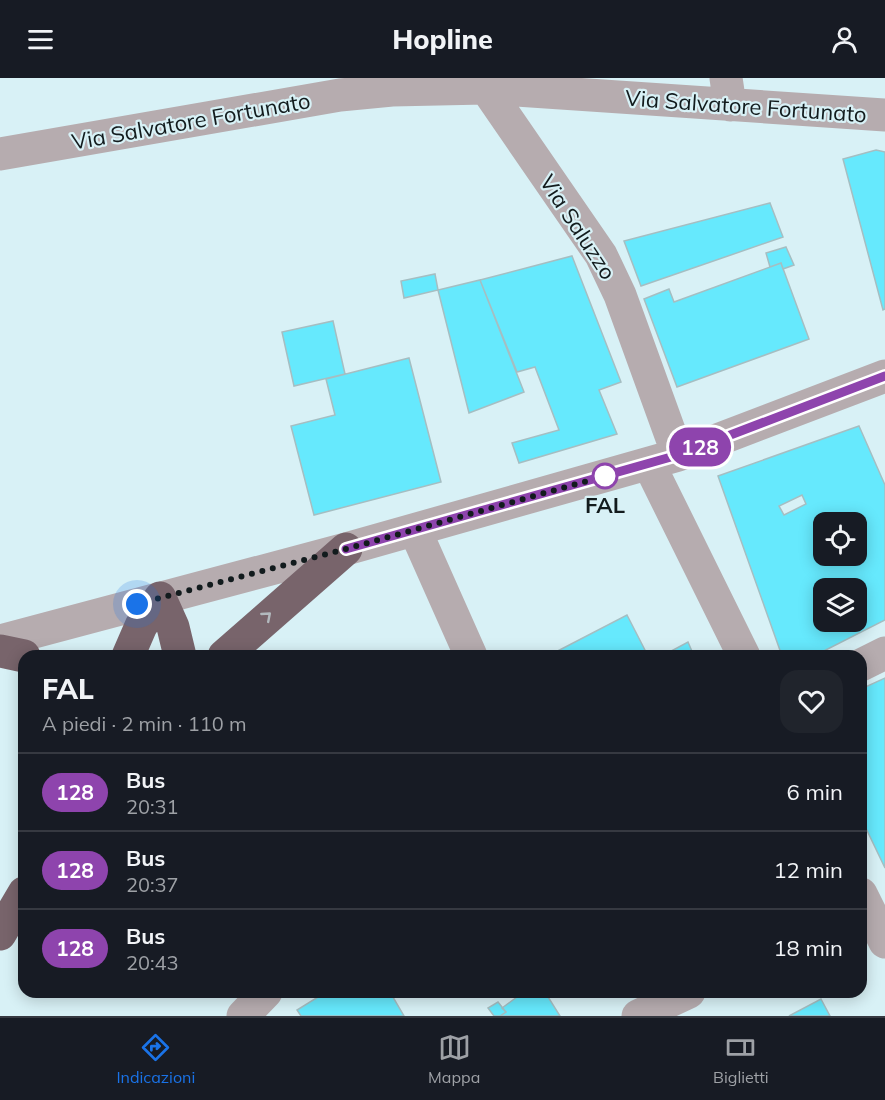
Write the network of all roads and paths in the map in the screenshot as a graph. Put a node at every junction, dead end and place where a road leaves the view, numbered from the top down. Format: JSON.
{"nodes":[{"id":1,"x":482,"y":83,"type":"edge"},
{"id":2,"x":728,"y":92,"type":"edge"},
{"id":3,"x":885,"y":115,"type":"edge"},
{"id":4,"x":0,"y":154,"type":"edge"},
{"id":5,"x":885,"y":376,"type":"edge"},
{"id":6,"x":664,"y":459,"type":"junction"},
{"id":7,"x":415,"y":530,"type":"junction"},
{"id":8,"x":346,"y":549,"type":"junction"},
{"id":9,"x":160,"y":598,"type":"junction"},
{"id":10,"x":0,"y":640,"type":"edge"},
{"id":11,"x":131,"y":650,"type":"edge"},
{"id":12,"x":179,"y":650,"type":"edge"},
{"id":13,"x":231,"y":650,"type":"edge"},
{"id":14,"x":468,"y":650,"type":"edge"},
{"id":15,"x":742,"y":650,"type":"edge"},
{"id":16,"x":0,"y":651,"type":"edge"},
{"id":17,"x":885,"y":653,"type":"edge"},
{"id":18,"x":18,"y":655,"type":"edge"},
{"id":19,"x":867,"y":662,"type":"edge"},
{"id":20,"x":18,"y":880,"type":"edge"},
{"id":21,"x":0,"y":898,"type":"edge"},
{"id":22,"x":18,"y":903,"type":"edge"},
{"id":23,"x":869,"y":903,"type":"edge"},
{"id":24,"x":0,"y":934,"type":"edge"},
{"id":25,"x":885,"y":942,"type":"edge"},
{"id":26,"x":260,"y":998,"type":"edge"},
{"id":27,"x":667,"y":998,"type":"edge"},
{"id":28,"x":635,"y":1007,"type":"edge"},
{"id":29,"x":243,"y":1016,"type":"edge"}],
"edges":[{"from":1,"to":2,"type":"street","name":"Via Salvatore Fortunato"},
{"from":1,"to":4,"type":"street","name":"Via Salvatore Fortunato"},
{"from":1,"to":6,"type":"street","name":"Via Saluzzo"},
{"from":2,"to":3,"type":"street","name":"Via Salvatore Fortunato"},
{"from":5,"to":6,"type":"street"},
{"from":6,"to":7,"type":"street"},
{"from":6,"to":15,"type":"street","name":"Via Saluzzo"},
{"from":7,"to":8,"type":"street"},
{"from":7,"to":14,"type":"street"},
{"from":8,"to":9,"type":"street"},
{"from":13,"to":8,"type":"highway","one_way":true},
{"from":9,"to":10,"type":"street"},
{"from":9,"to":11,"type":"highway"},
{"from":9,"to":12,"type":"highway"},
{"from":16,"to":18,"type":"highway"},
{"from":17,"to":19,"type":"street"},
{"from":20,"to":21,"type":"highway"},
{"from":22,"to":24,"type":"highway"},
{"from":23,"to":25,"type":"street"},
{"from":26,"to":29,"type":"street"},
{"from":27,"to":28,"type":"street"}]}
